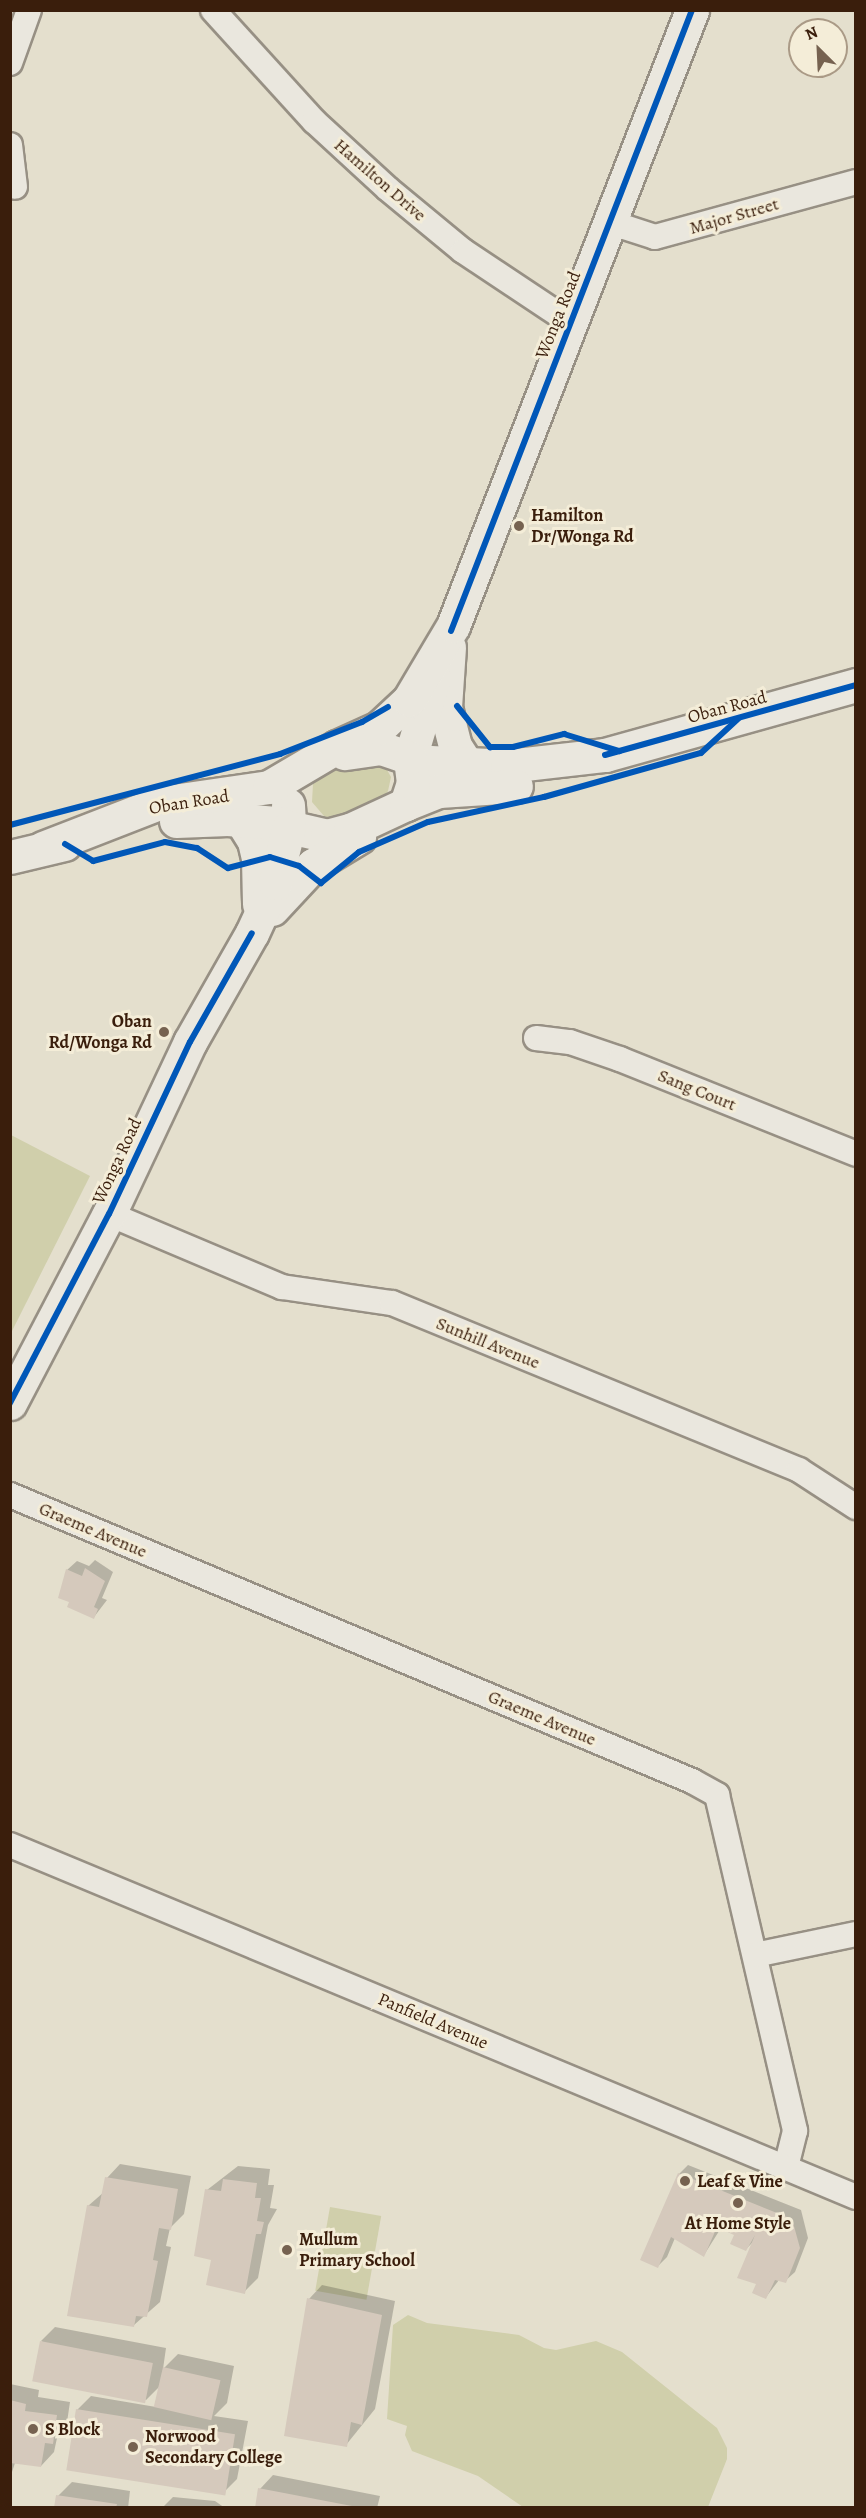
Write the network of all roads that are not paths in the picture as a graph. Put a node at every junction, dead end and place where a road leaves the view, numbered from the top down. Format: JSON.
{"nodes":[{"id":1,"x":29,"y":10,"type":"edge"},
{"id":2,"x":213,"y":10,"type":"edge"},
{"id":3,"x":692,"y":10,"type":"edge"},
{"id":4,"x":10,"y":63,"type":"edge"},
{"id":5,"x":10,"y":145,"type":"edge"},
{"id":6,"x":855,"y":182,"type":"edge"},
{"id":7,"x":15,"y":187,"type":"dead end"},
{"id":8,"x":612,"y":223,"type":"junction"},
{"id":9,"x":570,"y":322,"type":"junction"},
{"id":10,"x":447,"y":639,"type":"junction"},
{"id":11,"x":855,"y":685,"type":"edge"},
{"id":12,"x":605,"y":755,"type":"junction"},
{"id":13,"x":411,"y":759,"type":"junction"},
{"id":14,"x":468,"y":766,"type":"junction"},
{"id":15,"x":303,"y":768,"type":"junction"},
{"id":16,"x":404,"y":805,"type":"junction"},
{"id":17,"x":241,"y":820,"type":"junction"},
{"id":18,"x":289,"y":826,"type":"junction"},
{"id":19,"x":43,"y":848,"type":"junction"},
{"id":20,"x":10,"y":857,"type":"edge"},
{"id":21,"x":254,"y":928,"type":"junction"},
{"id":22,"x":536,"y":1038,"type":"dead end"},
{"id":23,"x":855,"y":1154,"type":"edge"},
{"id":24,"x":109,"y":1214,"type":"junction"},
{"id":25,"x":10,"y":1403,"type":"edge"},
{"id":26,"x":10,"y":1495,"type":"edge"},
{"id":27,"x":855,"y":1507,"type":"edge"},
{"id":28,"x":10,"y":1845,"type":"edge"},
{"id":29,"x":855,"y":1934,"type":"edge"},
{"id":30,"x":755,"y":1955,"type":"junction"},
{"id":31,"x":786,"y":2168,"type":"junction"},
{"id":32,"x":855,"y":2197,"type":"edge"}],
"edges":[{"from":1,"to":4,"type":"street"},
{"from":2,"to":9,"type":"street","name":"Hamilton Drive"},
{"from":3,"to":8,"type":"main road","name":"Wonga Road"},
{"from":5,"to":7,"type":"street"},
{"from":6,"to":8,"type":"street","name":"Major Street"},
{"from":8,"to":9,"type":"main road","name":"Wonga Road"},
{"from":9,"to":10,"type":"main road","name":"Wonga Road"},
{"from":10,"to":13,"type":"main road"},
{"from":10,"to":14,"type":"main road"},
{"from":10,"to":15,"type":"main road"},
{"from":11,"to":12,"type":"main road","name":"Oban Road"},
{"from":12,"to":14,"type":"main road","name":"Oban Road"},
{"from":12,"to":16,"type":"main road","name":"Oban Road"},
{"from":13,"to":14,"type":"main road","name":"Oban Road"},
{"from":13,"to":15,"type":"main road","name":"Oban Road"},
{"from":13,"to":16,"type":"main road"},
{"from":15,"to":18,"type":"main road","name":"Wonga Road"},
{"from":15,"to":19,"type":"main road","name":"Oban Road"},
{"from":16,"to":18,"type":"main road","name":"Oban Road"},
{"from":16,"to":21,"type":"main road"},
{"from":17,"to":18,"type":"main road","name":"Oban Road"},
{"from":17,"to":19,"type":"main road","name":"Oban Road"},
{"from":17,"to":21,"type":"main road"},
{"from":18,"to":21,"type":"main road","name":"Wonga Road"},
{"from":19,"to":20,"type":"main road","name":"Oban Road"},
{"from":21,"to":24,"type":"main road","name":"Wonga Road"},
{"from":22,"to":23,"type":"street","name":"Sang Court"},
{"from":24,"to":25,"type":"main road","name":"Wonga Road"},
{"from":24,"to":27,"type":"street","name":"Sunhill Avenue"},
{"from":26,"to":30,"type":"street","name":"Graeme Avenue"},
{"from":28,"to":31,"type":"street","name":"Panfield Avenue"},
{"from":29,"to":30,"type":"street"},
{"from":30,"to":31,"type":"street","name":"Graeme Avenue"},
{"from":31,"to":32,"type":"street","name":"Panfield Avenue"}]}
